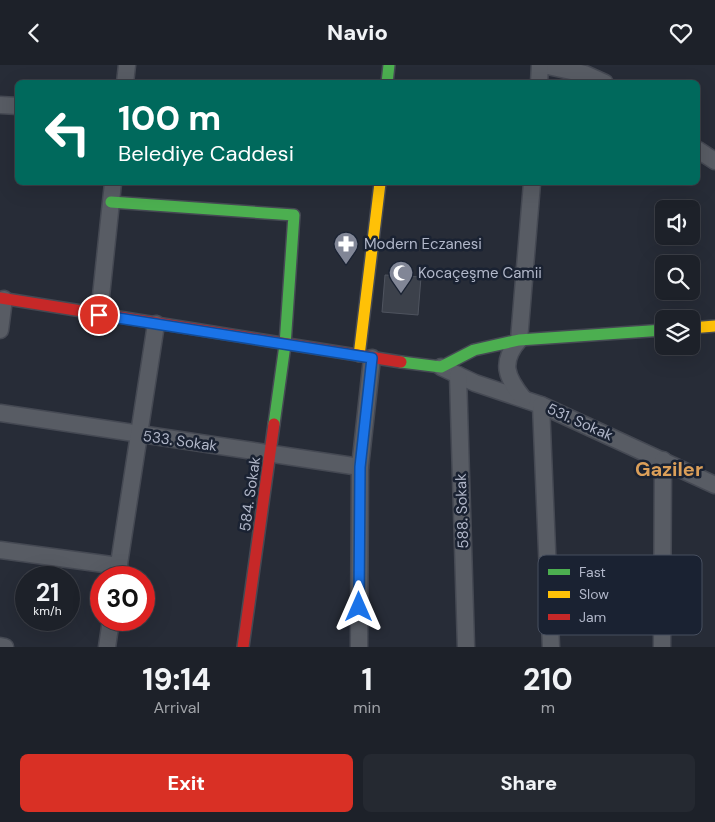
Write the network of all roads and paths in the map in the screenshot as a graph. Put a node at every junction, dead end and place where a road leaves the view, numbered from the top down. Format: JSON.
{"nodes":[{"id":1,"x":126,"y":65,"type":"edge"},
{"id":2,"x":389,"y":65,"type":"edge"},
{"id":3,"x":541,"y":65,"type":"edge"},
{"id":4,"x":125,"y":80,"type":"edge"},
{"id":5,"x":388,"y":80,"type":"edge"},
{"id":6,"x":539,"y":80,"type":"edge"},
{"id":7,"x":598,"y":80,"type":"edge"},
{"id":8,"x":0,"y":105,"type":"edge"},
{"id":9,"x":15,"y":106,"type":"edge"},
{"id":10,"x":700,"y":151,"type":"edge"},
{"id":11,"x":715,"y":161,"type":"edge"},
{"id":12,"x":113,"y":185,"type":"edge"},
{"id":13,"x":380,"y":185,"type":"edge"},
{"id":14,"x":532,"y":185,"type":"edge"},
{"id":15,"x":111,"y":202,"type":"junction"},
{"id":16,"x":2,"y":299,"type":"edge"},
{"id":17,"x":99,"y":315,"type":"junction"},
{"id":18,"x":156,"y":324,"type":"junction"},
{"id":19,"x":715,"y":326,"type":"edge"},
{"id":20,"x":700,"y":327,"type":"edge"},
{"id":21,"x":0,"y":330,"type":"edge"},
{"id":22,"x":655,"y":330,"type":"edge"},
{"id":23,"x":519,"y":340,"type":"junction"},
{"id":24,"x":285,"y":345,"type":"junction"},
{"id":25,"x":366,"y":357,"type":"junction"},
{"id":26,"x":441,"y":367,"type":"junction"},
{"id":27,"x":458,"y":375,"type":"junction"},
{"id":28,"x":523,"y":398,"type":"junction"},
{"id":29,"x":541,"y":405,"type":"junction"},
{"id":30,"x":0,"y":413,"type":"edge"},
{"id":31,"x":139,"y":435,"type":"junction"},
{"id":32,"x":270,"y":454,"type":"junction"},
{"id":33,"x":663,"y":459,"type":"junction"},
{"id":34,"x":360,"y":467,"type":"junction"},
{"id":35,"x":715,"y":485,"type":"edge"},
{"id":36,"x":0,"y":550,"type":"edge"},
{"id":37,"x":547,"y":555,"type":"edge"},
{"id":38,"x":662,"y":555,"type":"edge"},
{"id":39,"x":119,"y":566,"type":"edge"},
{"id":40,"x":90,"y":567,"type":"edge"},
{"id":41,"x":109,"y":631,"type":"edge"},
{"id":42,"x":0,"y":646,"type":"edge"},
{"id":43,"x":5,"y":647,"type":"edge"},
{"id":44,"x":107,"y":647,"type":"edge"},
{"id":45,"x":243,"y":647,"type":"edge"},
{"id":46,"x":359,"y":647,"type":"edge"},
{"id":47,"x":466,"y":647,"type":"edge"}],
"edges":[{"from":1,"to":4,"type":"street"},
{"from":2,"to":5,"type":"street"},
{"from":3,"to":6,"type":"street"},
{"from":3,"to":7,"type":"street"},
{"from":8,"to":9,"type":"street"},
{"from":10,"to":11,"type":"street"},
{"from":12,"to":15,"type":"street"},
{"from":13,"to":25,"type":"street"},
{"from":14,"to":23,"type":"street"},
{"from":15,"to":17,"type":"street"},
{"from":15,"to":24,"type":"street","name":"584. Sokak"},
{"from":16,"to":17,"type":"street"},
{"from":16,"to":21,"type":"street"},
{"from":17,"to":18,"type":"street"},
{"from":18,"to":24,"type":"street"},
{"from":18,"to":31,"type":"street"},
{"from":19,"to":20,"type":"street"},
{"from":22,"to":23,"type":"street"},
{"from":23,"to":26,"type":"street"},
{"from":23,"to":28,"type":"street"},
{"from":24,"to":25,"type":"street"},
{"from":24,"to":32,"type":"street","name":"584. Sokak"},
{"from":25,"to":26,"type":"street"},
{"from":25,"to":34,"type":"street"},
{"from":26,"to":27,"type":"street","name":"531. Sokak"},
{"from":27,"to":28,"type":"street","name":"531. Sokak"},
{"from":27,"to":47,"type":"street","name":"588. Sokak"},
{"from":28,"to":29,"type":"street","name":"531. Sokak"},
{"from":29,"to":33,"type":"street","name":"531. Sokak"},
{"from":29,"to":37,"type":"street"},
{"from":30,"to":31,"type":"street","name":"533. Sokak"},
{"from":31,"to":32,"type":"street","name":"533. Sokak"},
{"from":31,"to":39,"type":"street"},
{"from":32,"to":34,"type":"street","name":"533. Sokak"},
{"from":32,"to":45,"type":"street","name":"584. Sokak"},
{"from":33,"to":35,"type":"street","name":"531. Sokak"},
{"from":33,"to":38,"type":"street"},
{"from":34,"to":46,"type":"street"},
{"from":36,"to":40,"type":"street"},
{"from":41,"to":44,"type":"street"},
{"from":42,"to":43,"type":"street"}]}
